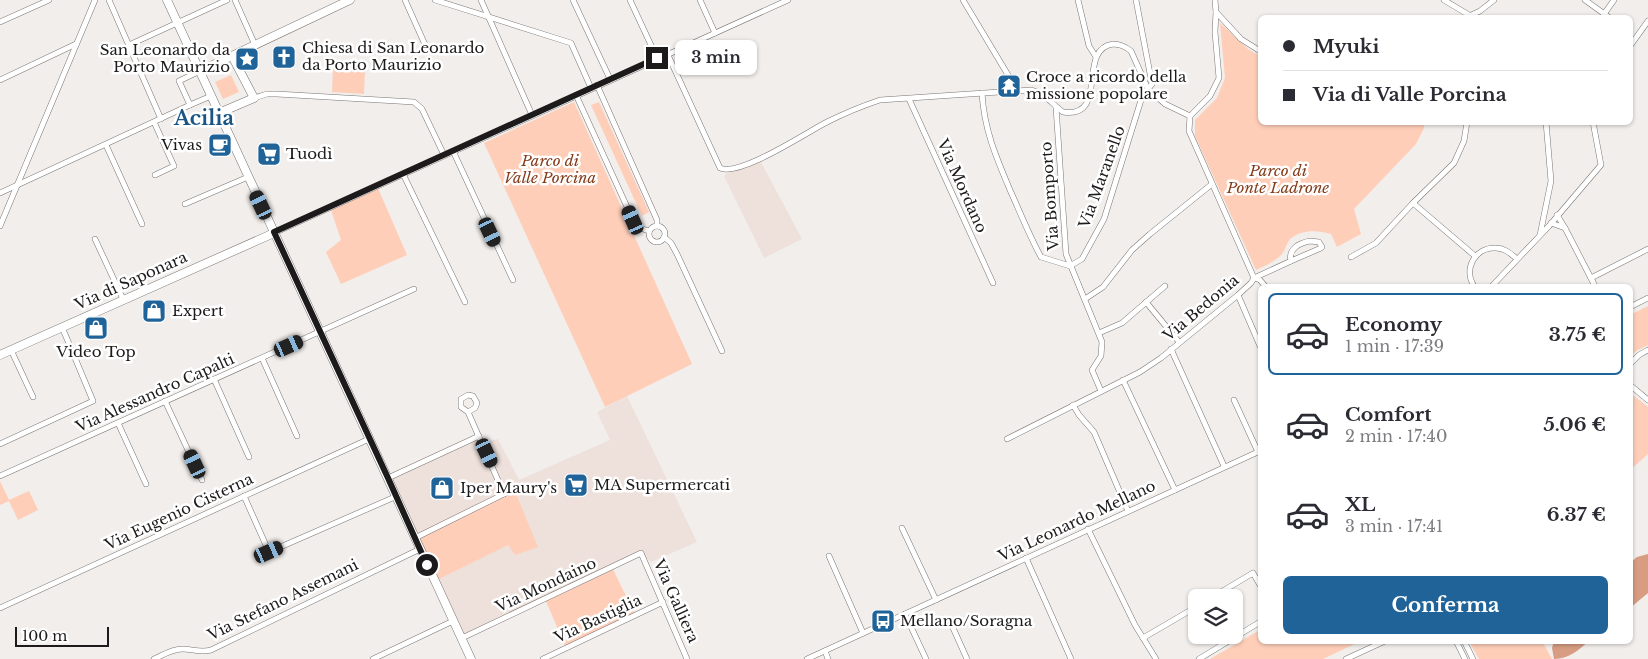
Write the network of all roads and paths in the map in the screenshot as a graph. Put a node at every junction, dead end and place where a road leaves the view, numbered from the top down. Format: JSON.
{"nodes":[{"id":1,"x":49,"y":0,"type":"edge"},
{"id":2,"x":95,"y":0,"type":"edge"},
{"id":3,"x":109,"y":0,"type":"edge"},
{"id":4,"x":167,"y":0,"type":"edge"},
{"id":5,"x":228,"y":0,"type":"edge"},
{"id":6,"x":235,"y":0,"type":"edge"},
{"id":7,"x":350,"y":0,"type":"edge"},
{"id":8,"x":404,"y":0,"type":"edge"},
{"id":9,"x":435,"y":0,"type":"edge"},
{"id":10,"x":480,"y":0,"type":"edge"},
{"id":11,"x":573,"y":0,"type":"edge"},
{"id":12,"x":630,"y":0,"type":"edge"},
{"id":13,"x":700,"y":0,"type":"edge"},
{"id":14,"x":770,"y":0,"type":"edge"},
{"id":15,"x":788,"y":0,"type":"edge"},
{"id":16,"x":963,"y":0,"type":"edge"},
{"id":17,"x":1078,"y":0,"type":"edge"},
{"id":18,"x":1136,"y":0,"type":"edge"},
{"id":19,"x":1215,"y":0,"type":"edge"},
{"id":20,"x":1444,"y":0,"type":"edge"},
{"id":21,"x":1458,"y":0,"type":"edge"},
{"id":22,"x":1494,"y":0,"type":"edge"},
{"id":23,"x":1585,"y":0,"type":"edge"},
{"id":24,"x":1614,"y":0,"type":"edge"},
{"id":25,"x":1453,"y":6,"type":"junction"},
{"id":26,"x":773,"y":7,"type":"junction"},
{"id":27,"x":1216,"y":12,"type":"junction"},
{"id":28,"x":1604,"y":14,"type":"joint"},
{"id":29,"x":1467,"y":15,"type":"edge"},
{"id":30,"x":1473,"y":15,"type":"edge"},
{"id":31,"x":488,"y":16,"type":"junction"},
{"id":32,"x":1648,"y":21,"type":"edge"},
{"id":33,"x":0,"y":22,"type":"edge"},
{"id":34,"x":177,"y":23,"type":"junction"},
{"id":35,"x":715,"y":33,"type":"junction"},
{"id":36,"x":1633,"y":42,"type":"edge"},
{"id":37,"x":77,"y":44,"type":"junction"},
{"id":38,"x":129,"y":45,"type":"junction"},
{"id":39,"x":255,"y":45,"type":"junction"},
{"id":40,"x":427,"y":49,"type":"dead end"},
{"id":41,"x":1258,"y":50,"type":"edge"},
{"id":42,"x":667,"y":53,"type":"junction"},
{"id":43,"x":232,"y":56,"type":"junction"},
{"id":44,"x":1096,"y":56,"type":"junction"},
{"id":45,"x":657,"y":58,"type":"junction"},
{"id":46,"x":200,"y":71,"type":"junction"},
{"id":47,"x":610,"y":79,"type":"junction"},
{"id":48,"x":0,"y":80,"type":"edge"},
{"id":49,"x":594,"y":86,"type":"junction"},
{"id":50,"x":1148,"y":89,"type":"junction"},
{"id":51,"x":1017,"y":90,"type":"junction"},
{"id":52,"x":982,"y":93,"type":"junction"},
{"id":53,"x":576,"y":94,"type":"junction"},
{"id":54,"x":211,"y":96,"type":"junction"},
{"id":55,"x":254,"y":98,"type":"junction"},
{"id":56,"x":909,"y":99,"type":"junction"},
{"id":57,"x":190,"y":105,"type":"junction"},
{"id":58,"x":1056,"y":108,"type":"junction"},
{"id":59,"x":219,"y":113,"type":"junction"},
{"id":60,"x":532,"y":115,"type":"junction"},
{"id":61,"x":1190,"y":116,"type":"junction"},
{"id":62,"x":161,"y":119,"type":"junction"},
{"id":63,"x":154,"y":122,"type":"junction"},
{"id":64,"x":1466,"y":125,"type":"edge"},
{"id":65,"x":1546,"y":125,"type":"edge"},
{"id":66,"x":1594,"y":125,"type":"edge"},
{"id":67,"x":106,"y":145,"type":"junction"},
{"id":68,"x":453,"y":151,"type":"junction"},
{"id":69,"x":444,"y":155,"type":"junction"},
{"id":70,"x":403,"y":174,"type":"junction"},
{"id":71,"x":155,"y":175,"type":"dead end"},
{"id":72,"x":248,"y":177,"type":"junction"},
{"id":73,"x":1212,"y":184,"type":"junction"},
{"id":74,"x":17,"y":186,"type":"junction"},
{"id":75,"x":0,"y":193,"type":"edge"},
{"id":76,"x":1412,"y":203,"type":"junction"},
{"id":77,"x":186,"y":204,"type":"dead end"},
{"id":78,"x":1557,"y":215,"type":"junction"},
{"id":79,"x":1551,"y":223,"type":"junction"},
{"id":80,"x":142,"y":224,"type":"dead end"},
{"id":81,"x":0,"y":226,"type":"edge"},
{"id":82,"x":657,"y":226,"type":"junction"},
{"id":83,"x":1565,"y":228,"type":"junction"},
{"id":84,"x":649,"y":231,"type":"junction"},
{"id":85,"x":274,"y":232,"type":"junction"},
{"id":86,"x":1540,"y":236,"type":"junction"},
{"id":87,"x":664,"y":237,"type":"junction"},
{"id":88,"x":95,"y":239,"type":"dead end"},
{"id":89,"x":1648,"y":249,"type":"edge"},
{"id":90,"x":1475,"y":256,"type":"junction"},
{"id":91,"x":1351,"y":257,"type":"dead end"},
{"id":92,"x":1517,"y":259,"type":"junction"},
{"id":93,"x":1291,"y":261,"type":"junction"},
{"id":94,"x":1070,"y":266,"type":"junction"},
{"id":95,"x":1254,"y":278,"type":"junction"},
{"id":96,"x":1591,"y":278,"type":"junction"},
{"id":97,"x":513,"y":280,"type":"dead end"},
{"id":98,"x":993,"y":283,"type":"dead end"},
{"id":99,"x":1263,"y":284,"type":"edge"},
{"id":100,"x":1473,"y":284,"type":"edge"},
{"id":101,"x":1494,"y":284,"type":"edge"},
{"id":102,"x":1594,"y":284,"type":"edge"},
{"id":103,"x":1165,"y":286,"type":"dead end"},
{"id":104,"x":414,"y":289,"type":"dead end"},
{"id":105,"x":1238,"y":295,"type":"junction"},
{"id":106,"x":1648,"y":298,"type":"edge"},
{"id":107,"x":123,"y":299,"type":"junction"},
{"id":108,"x":1085,"y":299,"type":"junction"},
{"id":109,"x":465,"y":302,"type":"dead end"},
{"id":110,"x":1146,"y":302,"type":"junction"},
{"id":111,"x":1633,"y":306,"type":"edge"},
{"id":112,"x":62,"y":327,"type":"junction"},
{"id":113,"x":320,"y":332,"type":"junction"},
{"id":114,"x":1099,"y":333,"type":"junction"},
{"id":115,"x":1258,"y":341,"type":"edge"},
{"id":116,"x":1179,"y":342,"type":"junction"},
{"id":117,"x":1171,"y":349,"type":"junction"},
{"id":118,"x":12,"y":350,"type":"junction"},
{"id":119,"x":1648,"y":350,"type":"edge"},
{"id":120,"x":722,"y":351,"type":"dead end"},
{"id":121,"x":0,"y":355,"type":"edge"},
{"id":122,"x":262,"y":358,"type":"junction"},
{"id":123,"x":1633,"y":361,"type":"edge"},
{"id":124,"x":214,"y":380,"type":"junction"},
{"id":125,"x":1123,"y":380,"type":"junction"},
{"id":126,"x":1633,"y":388,"type":"edge"},
{"id":127,"x":1101,"y":391,"type":"junction"},
{"id":128,"x":33,"y":397,"type":"dead end"},
{"id":129,"x":1234,"y":400,"type":"dead end"},
{"id":130,"x":1648,"y":400,"type":"edge"},
{"id":131,"x":165,"y":401,"type":"junction"},
{"id":132,"x":1073,"y":405,"type":"junction"},
{"id":133,"x":468,"y":412,"type":"dead end"},
{"id":134,"x":118,"y":423,"type":"junction"},
{"id":135,"x":297,"y":436,"type":"dead end"},
{"id":136,"x":479,"y":436,"type":"junction"},
{"id":137,"x":369,"y":439,"type":"junction"},
{"id":138,"x":1007,"y":439,"type":"dead end"},
{"id":139,"x":0,"y":444,"type":"edge"},
{"id":140,"x":1258,"y":449,"type":"edge"},
{"id":141,"x":1258,"y":451,"type":"edge"},
{"id":142,"x":249,"y":457,"type":"dead end"},
{"id":143,"x":1224,"y":466,"type":"junction"},
{"id":144,"x":0,"y":476,"type":"edge"},
{"id":145,"x":388,"y":478,"type":"junction"},
{"id":146,"x":202,"y":480,"type":"dead end"},
{"id":147,"x":146,"y":484,"type":"dead end"},
{"id":148,"x":514,"y":489,"type":"dead end"},
{"id":149,"x":1175,"y":490,"type":"junction"},
{"id":150,"x":504,"y":494,"type":"junction"},
{"id":151,"x":244,"y":496,"type":"junction"},
{"id":152,"x":397,"y":496,"type":"junction"},
{"id":153,"x":1128,"y":511,"type":"junction"},
{"id":154,"x":902,"y":528,"type":"dead end"},
{"id":155,"x":1088,"y":529,"type":"junction"},
{"id":156,"x":414,"y":538,"type":"junction"},
{"id":157,"x":420,"y":549,"type":"junction"},
{"id":158,"x":641,"y":553,"type":"joint"},
{"id":159,"x":830,"y":556,"type":"dead end"},
{"id":160,"x":1026,"y":558,"type":"junction"},
{"id":161,"x":1258,"y":582,"type":"edge"},
{"id":162,"x":1226,"y":589,"type":"edge"},
{"id":163,"x":936,"y":600,"type":"junction"},
{"id":164,"x":663,"y":602,"type":"junction"},
{"id":165,"x":0,"y":608,"type":"edge"},
{"id":166,"x":1188,"y":611,"type":"edge"},
{"id":167,"x":905,"y":614,"type":"junction"},
{"id":168,"x":949,"y":619,"type":"dead end"},
{"id":169,"x":453,"y":621,"type":"junction"},
{"id":170,"x":1258,"y":623,"type":"edge"},
{"id":171,"x":863,"y":633,"type":"junction"},
{"id":172,"x":462,"y":638,"type":"junction"},
{"id":173,"x":1143,"y":638,"type":"junction"},
{"id":174,"x":1378,"y":644,"type":"edge"},
{"id":175,"x":1458,"y":644,"type":"edge"},
{"id":176,"x":1466,"y":644,"type":"edge"},
{"id":177,"x":825,"y":651,"type":"junction"},
{"id":178,"x":154,"y":659,"type":"edge"},
{"id":179,"x":373,"y":659,"type":"edge"},
{"id":180,"x":471,"y":659,"type":"edge"},
{"id":181,"x":543,"y":659,"type":"edge"},
{"id":182,"x":687,"y":659,"type":"edge"},
{"id":183,"x":807,"y":659,"type":"edge"},
{"id":184,"x":828,"y":659,"type":"edge"},
{"id":185,"x":926,"y":659,"type":"edge"},
{"id":186,"x":967,"y":659,"type":"edge"},
{"id":187,"x":1071,"y":659,"type":"edge"},
{"id":188,"x":1156,"y":659,"type":"edge"},
{"id":189,"x":1199,"y":659,"type":"edge"},
{"id":190,"x":1346,"y":659,"type":"edge"},
{"id":191,"x":1465,"y":659,"type":"edge"},
{"id":192,"x":1473,"y":659,"type":"edge"}],
"edges":[{"from":1,"to":33,"type":"street"},
{"from":2,"to":37,"type":"street"},
{"from":3,"to":38,"type":"street"},
{"from":4,"to":34,"type":"street"},
{"from":5,"to":34,"type":"street"},
{"from":6,"to":39,"type":"street"},
{"from":7,"to":39,"type":"street"},
{"from":8,"to":40,"type":"street"},
{"from":9,"to":31,"type":"street"},
{"from":10,"to":31,"type":"street"},
{"from":11,"to":47,"type":"street"},
{"from":12,"to":45,"type":"street"},
{"from":13,"to":35,"type":"street"},
{"from":14,"to":26,"type":"street"},
{"from":15,"to":26,"type":"street"},
{"from":16,"to":51,"type":"street"},
{"from":17,"to":44,"type":"street"},
{"from":18,"to":50,"type":"street"},
{"from":19,"to":27,"type":"street"},
{"from":20,"to":25,"type":"street"},
{"from":21,"to":25,"type":"street"},
{"from":22,"to":30,"type":"street"},
{"from":23,"to":28,"type":"street"},
{"from":24,"to":28,"type":"street"},
{"from":25,"to":29,"type":"street"},
{"from":26,"to":35,"type":"street"},
{"from":27,"to":41,"type":"street"},
{"from":27,"to":61,"type":"street"},
{"from":31,"to":49,"type":"street"},
{"from":31,"to":60,"type":"street"},
{"from":32,"to":36,"type":"street"},
{"from":34,"to":38,"type":"street"},
{"from":34,"to":46,"type":"street"},
{"from":35,"to":42,"type":"street"},
{"from":37,"to":48,"type":"street"},
{"from":37,"to":74,"type":"street"},
{"from":38,"to":62,"type":"street"},
{"from":39,"to":43,"type":"street"},
{"from":42,"to":45,"type":"street"},
{"from":42,"to":56,"type":"street"},
{"from":43,"to":46,"type":"street"},
{"from":43,"to":55,"type":"street"},
{"from":44,"to":50,"type":"street"},
{"from":44,"to":58,"type":"street"},
{"from":45,"to":47,"type":"street"},
{"from":46,"to":54,"type":"street"},
{"from":46,"to":57,"type":"street"},
{"from":47,"to":49,"type":"street"},
{"from":49,"to":53,"type":"street"},
{"from":49,"to":82,"type":"street"},
{"from":50,"to":61,"type":"street"},
{"from":50,"to":94,"type":"street","name":"Via Maranello"},
{"from":51,"to":52,"type":"street"},
{"from":51,"to":58,"type":"street"},
{"from":52,"to":56,"type":"street"},
{"from":52,"to":94,"type":"street"},
{"from":53,"to":60,"type":"street"},
{"from":53,"to":84,"type":"street"},
{"from":54,"to":57,"type":"street"},
{"from":54,"to":59,"type":"street"},
{"from":55,"to":59,"type":"street"},
{"from":55,"to":69,"type":"street"},
{"from":56,"to":98,"type":"street","name":"Via Mordano"},
{"from":57,"to":62,"type":"street"},
{"from":58,"to":94,"type":"street","name":"Via Bomporto"},
{"from":59,"to":72,"type":"street"},
{"from":60,"to":68,"type":"street"},
{"from":61,"to":73,"type":"street","name":"Via Bedonia"},
{"from":62,"to":63,"type":"street"},
{"from":63,"to":67,"type":"street"},
{"from":63,"to":71,"type":"street"},
{"from":64,"to":76,"type":"street"},
{"from":65,"to":86,"type":"street"},
{"from":66,"to":78,"type":"street"},
{"from":67,"to":74,"type":"street"},
{"from":67,"to":80,"type":"street"},
{"from":68,"to":69,"type":"street"},
{"from":68,"to":97,"type":"street"},
{"from":69,"to":70,"type":"street"},
{"from":70,"to":85,"type":"street"},
{"from":70,"to":109,"type":"street"},
{"from":72,"to":77,"type":"street"},
{"from":72,"to":85,"type":"street"},
{"from":73,"to":95,"type":"street","name":"Via Bedonia"},
{"from":73,"to":108,"type":"street"},
{"from":74,"to":75,"type":"street"},
{"from":74,"to":81,"type":"street"},
{"from":76,"to":90,"type":"street"},
{"from":76,"to":91,"type":"street"},
{"from":78,"to":79,"type":"street"},
{"from":78,"to":83,"type":"street"},
{"from":79,"to":83,"type":"street"},
{"from":79,"to":86,"type":"street"},
{"from":82,"to":84,"type":"street"},
{"from":82,"to":87,"type":"street"},
{"from":83,"to":96,"type":"street"},
{"from":84,"to":87,"type":"street"},
{"from":85,"to":107,"type":"street","name":"Via di Saponara"},
{"from":85,"to":113,"type":"street"},
{"from":86,"to":92,"type":"street"},
{"from":87,"to":120,"type":"street"},
{"from":88,"to":107,"type":"street"},
{"from":89,"to":96,"type":"street"},
{"from":90,"to":92,"type":"street"},
{"from":90,"to":100,"type":"street"},
{"from":92,"to":101,"type":"street"},
{"from":93,"to":93,"type":"street"},
{"from":93,"to":95,"type":"street"},
{"from":94,"to":108,"type":"street","name":"Via Bomporto"},
{"from":95,"to":99,"type":"street"},
{"from":95,"to":105,"type":"street","name":"Via Bedonia"},
{"from":96,"to":102,"type":"street"},
{"from":103,"to":110,"type":"street"},
{"from":104,"to":113,"type":"street","name":"Via Alessandro Capalti"},
{"from":105,"to":115,"type":"street"},
{"from":105,"to":116,"type":"street","name":"Via Bedonia"},
{"from":106,"to":111,"type":"street"},
{"from":107,"to":112,"type":"street","name":"Via di Saponara"},
{"from":108,"to":114,"type":"street","name":"Via Bomporto"},
{"from":110,"to":114,"type":"street"},
{"from":110,"to":116,"type":"street"},
{"from":112,"to":118,"type":"street","name":"Via di Saponara"},
{"from":112,"to":139,"type":"street"},
{"from":113,"to":122,"type":"street","name":"Via Alessandro Capalti"},
{"from":113,"to":137,"type":"street"},
{"from":114,"to":127,"type":"street","name":"Via Bomporto"},
{"from":116,"to":117,"type":"street","name":"Via Bedonia"},
{"from":117,"to":125,"type":"street","name":"Via Bedonia"},
{"from":117,"to":143,"type":"street"},
{"from":118,"to":121,"type":"street","name":"Via di Saponara"},
{"from":118,"to":128,"type":"street"},
{"from":119,"to":123,"type":"street"},
{"from":122,"to":124,"type":"street","name":"Via Alessandro Capalti"},
{"from":122,"to":135,"type":"street"},
{"from":124,"to":131,"type":"street","name":"Via Alessandro Capalti"},
{"from":124,"to":142,"type":"street"},
{"from":125,"to":127,"type":"street","name":"Via Bedonia"},
{"from":125,"to":149,"type":"street"},
{"from":126,"to":130,"type":"street"},
{"from":127,"to":132,"type":"street","name":"Via Bedonia"},
{"from":129,"to":140,"type":"street"},
{"from":131,"to":134,"type":"street","name":"Via Alessandro Capalti"},
{"from":131,"to":146,"type":"street"},
{"from":132,"to":138,"type":"street","name":"Via Bedonia"},
{"from":132,"to":153,"type":"street"},
{"from":133,"to":136,"type":"street"},
{"from":134,"to":144,"type":"street","name":"Via Alessandro Capalti"},
{"from":134,"to":147,"type":"street"},
{"from":136,"to":145,"type":"street"},
{"from":136,"to":150,"type":"street"},
{"from":137,"to":145,"type":"street"},
{"from":137,"to":151,"type":"street","name":"Via Eugenio Cisterna"},
{"from":141,"to":143,"type":"street","name":"Via Leonardo Mellano"},
{"from":143,"to":149,"type":"street","name":"Via Leonardo Mellano"},
{"from":145,"to":152,"type":"street"},
{"from":148,"to":150,"type":"street"},
{"from":149,"to":153,"type":"street","name":"Via Leonardo Mellano"},
{"from":150,"to":156,"type":"street"},
{"from":151,"to":152,"type":"street"},
{"from":151,"to":165,"type":"street","name":"Via Eugenio Cisterna"},
{"from":152,"to":156,"type":"street"},
{"from":153,"to":155,"type":"street","name":"Via Leonardo Mellano"},
{"from":154,"to":163,"type":"street"},
{"from":155,"to":160,"type":"street","name":"Via Leonardo Mellano"},
{"from":155,"to":173,"type":"street"},
{"from":156,"to":157,"type":"street"},
{"from":157,"to":169,"type":"street"},
{"from":157,"to":178,"type":"street","name":"Via Stefano Assemani"},
{"from":158,"to":164,"type":"street","name":"Via Galliera"},
{"from":158,"to":172,"type":"street","name":"Via Mondaino"},
{"from":159,"to":171,"type":"street"},
{"from":160,"to":163,"type":"street","name":"Via Leonardo Mellano"},
{"from":160,"to":187,"type":"street"},
{"from":161,"to":162,"type":"street"},
{"from":163,"to":167,"type":"street","name":"Via Leonardo Mellano"},
{"from":164,"to":181,"type":"street","name":"Via Bastiglia"},
{"from":164,"to":182,"type":"street","name":"Via Galliera"},
{"from":166,"to":173,"type":"street"},
{"from":167,"to":171,"type":"street","name":"Via Leonardo Mellano"},
{"from":167,"to":185,"type":"street"},
{"from":168,"to":186,"type":"street"},
{"from":169,"to":172,"type":"street"},
{"from":169,"to":179,"type":"street"},
{"from":170,"to":189,"type":"street"},
{"from":171,"to":177,"type":"street","name":"Via Leonardo Mellano"},
{"from":172,"to":180,"type":"street"},
{"from":173,"to":188,"type":"street"},
{"from":174,"to":190,"type":"street"},
{"from":175,"to":191,"type":"street"},
{"from":176,"to":192,"type":"street"},
{"from":177,"to":183,"type":"street","name":"Via Leonardo Mellano"},
{"from":177,"to":184,"type":"street"}]}
